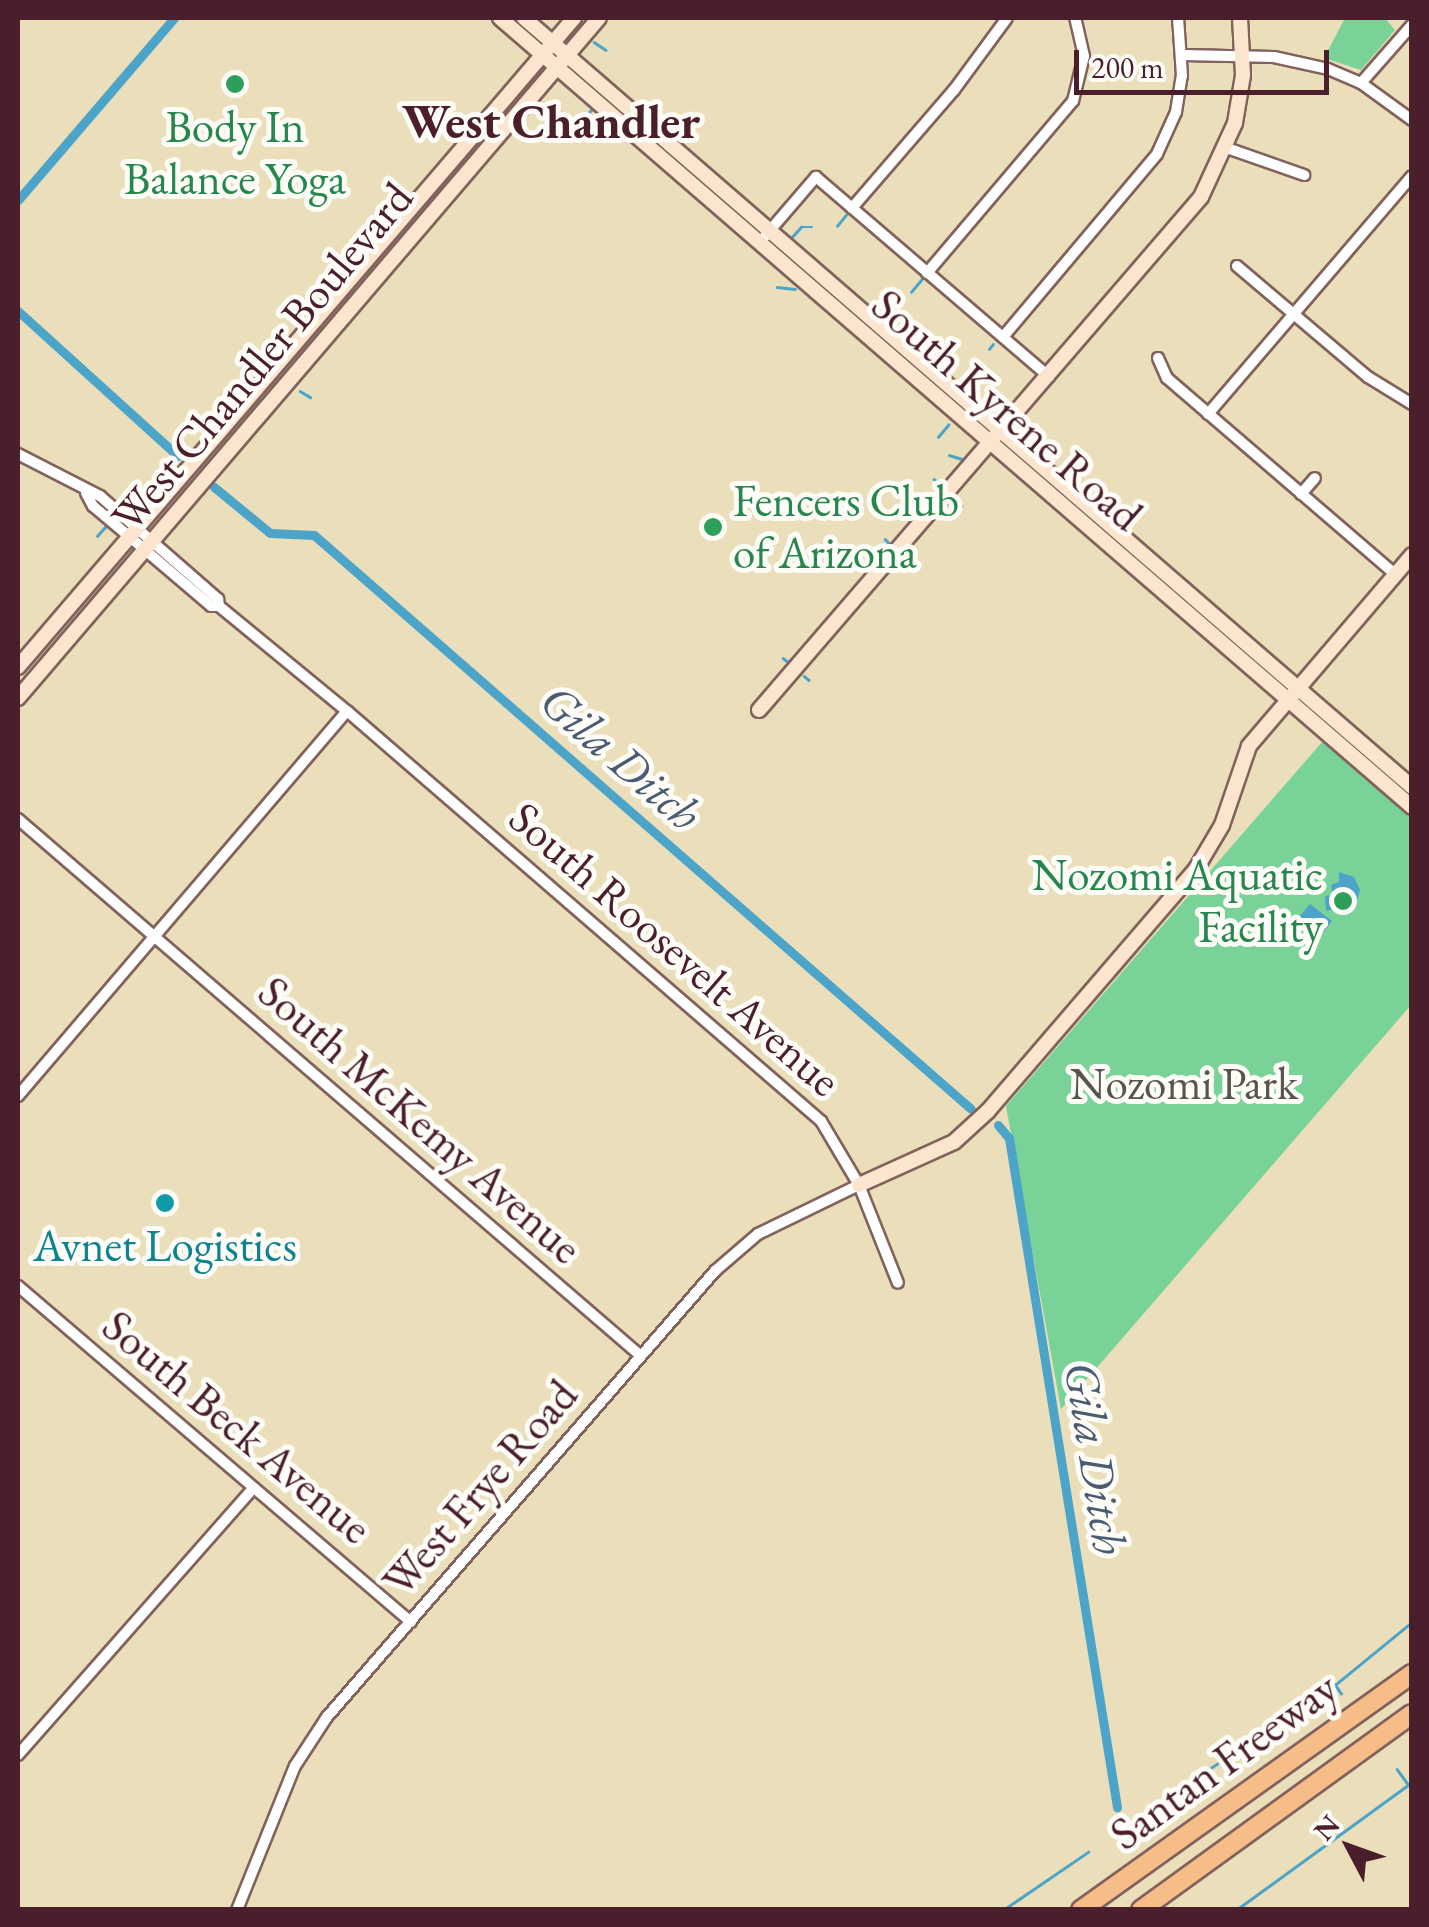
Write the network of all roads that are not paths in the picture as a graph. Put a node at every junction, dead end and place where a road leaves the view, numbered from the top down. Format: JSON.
{"nodes":[{"id":1,"x":500,"y":18,"type":"edge"},
{"id":2,"x":524,"y":18,"type":"edge"},
{"id":3,"x":574,"y":18,"type":"edge"},
{"id":4,"x":598,"y":18,"type":"edge"},
{"id":5,"x":1007,"y":18,"type":"edge"},
{"id":6,"x":1075,"y":18,"type":"edge"},
{"id":7,"x":1178,"y":18,"type":"edge"},
{"id":8,"x":1240,"y":18,"type":"edge"},
{"id":9,"x":1400,"y":18,"type":"edge"},
{"id":10,"x":1411,"y":26,"type":"edge"},
{"id":11,"x":547,"y":49,"type":"junction"},
{"id":12,"x":1183,"y":56,"type":"junction"},
{"id":13,"x":1244,"y":56,"type":"junction"},
{"id":14,"x":561,"y":61,"type":"junction"},
{"id":15,"x":1361,"y":83,"type":"junction"},
{"id":16,"x":1412,"y":120,"type":"edge"},
{"id":17,"x":672,"y":148,"type":"junction"},
{"id":18,"x":1227,"y":148,"type":"junction"},
{"id":19,"x":1304,"y":176,"type":"dead end"},
{"id":20,"x":1412,"y":176,"type":"edge"},
{"id":21,"x":684,"y":177,"type":"junction"},
{"id":22,"x":852,"y":208,"type":"junction"},
{"id":23,"x":764,"y":237,"type":"junction"},
{"id":24,"x":1237,"y":266,"type":"dead end"},
{"id":25,"x":927,"y":273,"type":"junction"},
{"id":26,"x":1294,"y":313,"type":"junction"},
{"id":27,"x":1002,"y":338,"type":"junction"},
{"id":28,"x":1158,"y":358,"type":"dead end"},
{"id":29,"x":1049,"y":377,"type":"junction"},
{"id":30,"x":1412,"y":404,"type":"edge"},
{"id":31,"x":1208,"y":414,"type":"junction"},
{"id":32,"x":996,"y":438,"type":"junction"},
{"id":33,"x":18,"y":454,"type":"edge"},
{"id":34,"x":1315,"y":478,"type":"dead end"},
{"id":35,"x":1301,"y":494,"type":"junction"},
{"id":36,"x":133,"y":533,"type":"junction"},
{"id":37,"x":147,"y":545,"type":"junction"},
{"id":38,"x":1412,"y":555,"type":"edge"},
{"id":39,"x":1395,"y":574,"type":"junction"},
{"id":40,"x":18,"y":667,"type":"edge"},
{"id":41,"x":1292,"y":693,"type":"junction"},
{"id":42,"x":18,"y":698,"type":"edge"},
{"id":43,"x":758,"y":710,"type":"dead end"},
{"id":44,"x":347,"y":711,"type":"junction"},
{"id":45,"x":1412,"y":787,"type":"edge"},
{"id":46,"x":1412,"y":806,"type":"edge"},
{"id":47,"x":18,"y":819,"type":"edge"},
{"id":48,"x":153,"y":938,"type":"junction"},
{"id":49,"x":18,"y":1096,"type":"edge"},
{"id":50,"x":859,"y":1185,"type":"junction"},
{"id":51,"x":898,"y":1284,"type":"dead end"},
{"id":52,"x":18,"y":1286,"type":"edge"},
{"id":53,"x":641,"y":1356,"type":"junction"},
{"id":54,"x":252,"y":1488,"type":"junction"},
{"id":55,"x":411,"y":1622,"type":"junction"},
{"id":56,"x":1412,"y":1664,"type":"edge"},
{"id":57,"x":1412,"y":1674,"type":"edge"},
{"id":58,"x":1412,"y":1714,"type":"edge"},
{"id":59,"x":1350,"y":1716,"type":"junction"},
{"id":60,"x":1412,"y":1725,"type":"edge"},
{"id":61,"x":18,"y":1755,"type":"edge"},
{"id":62,"x":1334,"y":1770,"type":"junction"},
{"id":63,"x":237,"y":1910,"type":"edge"},
{"id":64,"x":1081,"y":1910,"type":"edge"},
{"id":65,"x":1140,"y":1910,"type":"edge"}],
"edges":[{"from":1,"to":11,"type":"main road"},
{"from":2,"to":11,"type":"main road"},
{"from":3,"to":11,"type":"main road","name":"West Chandler Boulevard"},
{"from":4,"to":14,"type":"main road","name":"West Chandler Boulevard"},
{"from":5,"to":22,"type":"street"},
{"from":6,"to":25,"type":"street"},
{"from":7,"to":12,"type":"street"},
{"from":8,"to":13,"type":"main road"},
{"from":9,"to":10,"type":"street"},
{"from":10,"to":15,"type":"street"},
{"from":11,"to":14,"type":"main road"},
{"from":11,"to":36,"type":"main road","name":"West Chandler Boulevard"},
{"from":12,"to":13,"type":"street"},
{"from":12,"to":27,"type":"street"},
{"from":13,"to":15,"type":"street"},
{"from":13,"to":18,"type":"main road"},
{"from":14,"to":17,"type":"main road","name":"South Kyrene Road"},
{"from":14,"to":21,"type":"main road","name":"South Kyrene Road"},
{"from":14,"to":37,"type":"main road","name":"West Chandler Boulevard"},
{"from":15,"to":16,"type":"street"},
{"from":17,"to":21,"type":"main road"},
{"from":17,"to":23,"type":"main road","name":"South Kyrene Road"},
{"from":18,"to":19,"type":"street"},
{"from":18,"to":29,"type":"main road"},
{"from":20,"to":26,"type":"street"},
{"from":21,"to":23,"type":"main road","name":"South Kyrene Road"},
{"from":22,"to":23,"type":"street"},
{"from":22,"to":25,"type":"street"},
{"from":23,"to":32,"type":"main road","name":"South Kyrene Road"},
{"from":24,"to":26,"type":"street"},
{"from":25,"to":27,"type":"street"},
{"from":26,"to":30,"type":"street"},
{"from":26,"to":31,"type":"street"},
{"from":27,"to":29,"type":"street"},
{"from":28,"to":31,"type":"street"},
{"from":29,"to":32,"type":"main road"},
{"from":31,"to":35,"type":"street"},
{"from":32,"to":41,"type":"main road","name":"South Kyrene Road"},
{"from":32,"to":43,"type":"main road"},
{"from":33,"to":36,"type":"street","name":"South Roosevelt Avenue"},
{"from":34,"to":35,"type":"street"},
{"from":35,"to":39,"type":"street"},
{"from":36,"to":37,"type":"street","name":"South Roosevelt Avenue"},
{"from":36,"to":40,"type":"main road","name":"West Chandler Boulevard"},
{"from":37,"to":42,"type":"main road","name":"West Chandler Boulevard"},
{"from":37,"to":44,"type":"street","name":"South Roosevelt Avenue"},
{"from":38,"to":39,"type":"main road"},
{"from":39,"to":41,"type":"main road"},
{"from":41,"to":45,"type":"main road","name":"South Kyrene Road"},
{"from":41,"to":46,"type":"main road","name":"South Kyrene Road"},
{"from":41,"to":50,"type":"main road"},
{"from":44,"to":48,"type":"street"},
{"from":44,"to":50,"type":"street","name":"South Roosevelt Avenue"},
{"from":47,"to":48,"type":"street","name":"South McKemy Avenue"},
{"from":48,"to":49,"type":"street"},
{"from":48,"to":53,"type":"street","name":"South McKemy Avenue"},
{"from":50,"to":51,"type":"street","name":"South Roosevelt Avenue"},
{"from":50,"to":53,"type":"street","name":"West Frye Road"},
{"from":52,"to":54,"type":"street","name":"South Beck Avenue"},
{"from":53,"to":55,"type":"street","name":"West Frye Road"},
{"from":54,"to":55,"type":"street","name":"South Beck Avenue"},
{"from":54,"to":61,"type":"street"},
{"from":55,"to":63,"type":"street","name":"West Frye Road"},
{"from":56,"to":59,"type":"highway"},
{"from":57,"to":59,"type":"highway","name":"Santan Freeway"},
{"from":58,"to":62,"type":"highway","name":"Santan Freeway"},
{"from":59,"to":64,"type":"highway","name":"Santan Freeway"},
{"from":60,"to":62,"type":"highway"},
{"from":62,"to":65,"type":"highway","name":"Santan Freeway"}]}
